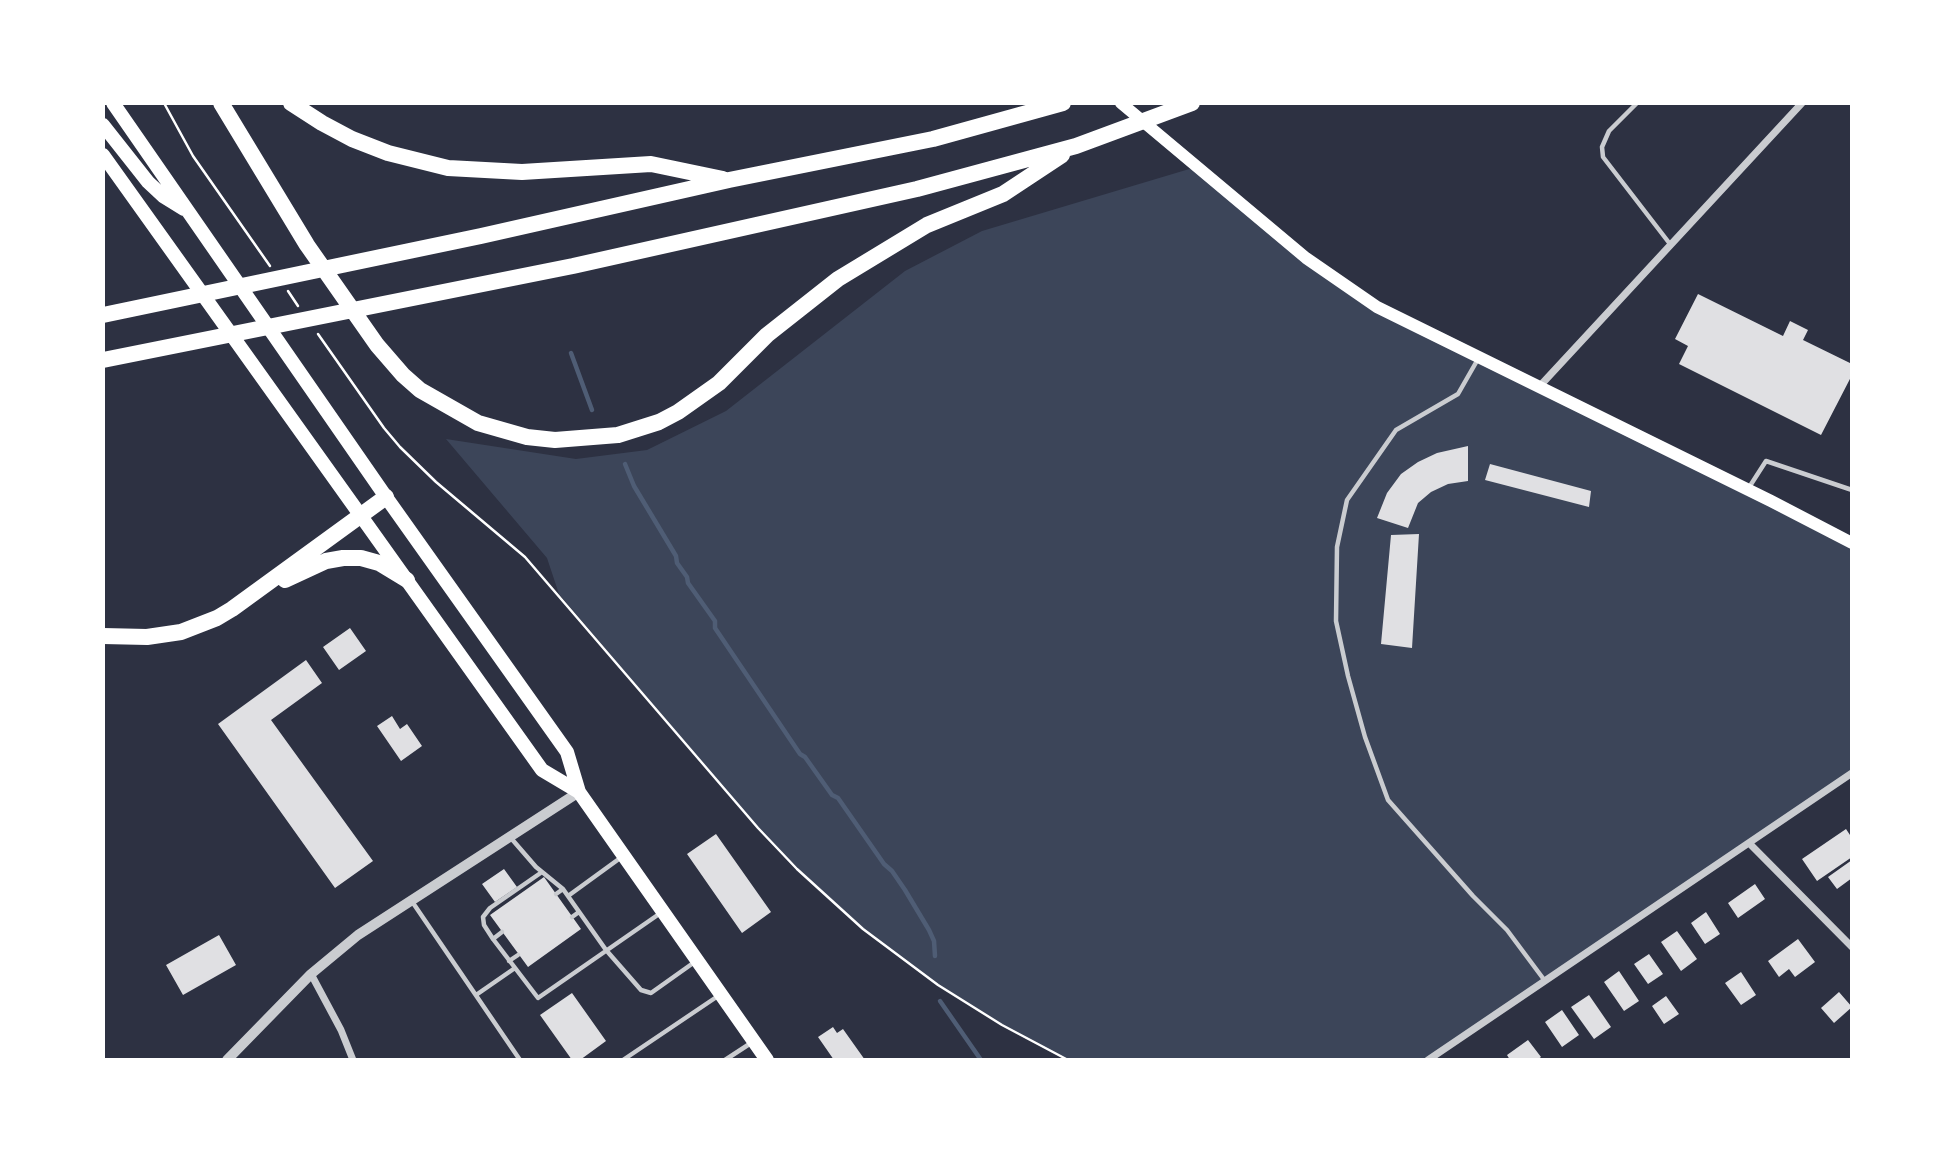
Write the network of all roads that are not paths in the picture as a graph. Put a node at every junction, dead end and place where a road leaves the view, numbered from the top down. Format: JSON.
{"nodes":[{"id":1,"x":113,"y":103,"type":"edge"},
{"id":2,"x":221,"y":103,"type":"edge"},
{"id":3,"x":291,"y":103,"type":"edge"},
{"id":4,"x":1063,"y":103,"type":"edge"},
{"id":5,"x":1121,"y":103,"type":"edge"},
{"id":6,"x":1192,"y":103,"type":"edge"},
{"id":7,"x":1637,"y":103,"type":"edge"},
{"id":8,"x":1802,"y":103,"type":"edge"},
{"id":9,"x":103,"y":125,"type":"edge"},
{"id":10,"x":1076,"y":146,"type":"junction"},
{"id":11,"x":103,"y":155,"type":"edge"},
{"id":12,"x":729,"y":180,"type":"junction"},
{"id":13,"x":188,"y":211,"type":"junction"},
{"id":14,"x":1671,"y":245,"type":"junction"},
{"id":15,"x":103,"y":315,"type":"edge"},
{"id":16,"x":1479,"y":358,"type":"junction"},
{"id":17,"x":103,"y":360,"type":"edge"},
{"id":18,"x":1538,"y":388,"type":"junction"},
{"id":19,"x":1747,"y":489,"type":"junction"},
{"id":20,"x":1852,"y":490,"type":"edge"},
{"id":21,"x":386,"y":497,"type":"junction"},
{"id":22,"x":361,"y":516,"type":"junction"},
{"id":23,"x":1851,"y":542,"type":"edge"},
{"id":24,"x":407,"y":580,"type":"junction"},
{"id":25,"x":248,"y":597,"type":"junction"},
{"id":26,"x":103,"y":636,"type":"edge"},
{"id":27,"x":1852,"y":774,"type":"edge"},
{"id":28,"x":579,"y":792,"type":"junction"},
{"id":29,"x":510,"y":836,"type":"junction"},
{"id":30,"x":1749,"y":844,"type":"junction"},
{"id":31,"x":624,"y":856,"type":"junction"},
{"id":32,"x":542,"y":872,"type":"junction"},
{"id":33,"x":563,"y":889,"type":"junction"},
{"id":34,"x":556,"y":894,"type":"dead end"},
{"id":35,"x":568,"y":896,"type":"junction"},
{"id":36,"x":411,"y":899,"type":"junction"},
{"id":37,"x":579,"y":912,"type":"junction"},
{"id":38,"x":663,"y":912,"type":"junction"},
{"id":39,"x":572,"y":917,"type":"dead end"},
{"id":40,"x":502,"y":932,"type":"dead end"},
{"id":41,"x":493,"y":939,"type":"junction"},
{"id":42,"x":1852,"y":947,"type":"edge"},
{"id":43,"x":606,"y":950,"type":"junction"},
{"id":44,"x":518,"y":955,"type":"dead end"},
{"id":45,"x":509,"y":961,"type":"junction"},
{"id":46,"x":697,"y":961,"type":"junction"},
{"id":47,"x":515,"y":968,"type":"junction"},
{"id":48,"x":311,"y":974,"type":"junction"},
{"id":49,"x":1545,"y":982,"type":"junction"},
{"id":50,"x":721,"y":994,"type":"junction"},
{"id":51,"x":476,"y":995,"type":"junction"},
{"id":52,"x":754,"y":1041,"type":"junction"},
{"id":53,"x":227,"y":1060,"type":"edge"},
{"id":54,"x":353,"y":1060,"type":"edge"},
{"id":55,"x":520,"y":1060,"type":"edge"},
{"id":56,"x":623,"y":1060,"type":"edge"},
{"id":57,"x":725,"y":1060,"type":"edge"},
{"id":58,"x":767,"y":1060,"type":"edge"},
{"id":59,"x":1428,"y":1060,"type":"edge"}],
"edges":[{"from":1,"to":13,"type":"main road"},
{"from":2,"to":10,"type":"highway"},
{"from":3,"to":12,"type":"highway"},
{"from":4,"to":12,"type":"highway"},
{"from":5,"to":16,"type":"main road"},
{"from":6,"to":10,"type":"highway"},
{"from":7,"to":14,"type":"lane"},
{"from":8,"to":14,"type":"street"},
{"from":9,"to":13,"type":"main road"},
{"from":10,"to":17,"type":"highway"},
{"from":11,"to":22,"type":"main road"},
{"from":12,"to":15,"type":"highway"},
{"from":13,"to":21,"type":"main road"},
{"from":14,"to":18,"type":"street"},
{"from":16,"to":18,"type":"main road"},
{"from":16,"to":49,"type":"lane"},
{"from":18,"to":19,"type":"main road"},
{"from":19,"to":20,"type":"lane"},
{"from":19,"to":23,"type":"main road"},
{"from":21,"to":22,"type":"highway"},
{"from":21,"to":28,"type":"main road"},
{"from":22,"to":24,"type":"main road"},
{"from":22,"to":25,"type":"highway"},
{"from":24,"to":25,"type":"highway"},
{"from":24,"to":28,"type":"main road"},
{"from":25,"to":26,"type":"highway"},
{"from":27,"to":30,"type":"street"},
{"from":28,"to":29,"type":"street"},
{"from":28,"to":31,"type":"main road"},
{"from":29,"to":32,"type":"lane"},
{"from":29,"to":36,"type":"street"},
{"from":30,"to":42,"type":"street"},
{"from":30,"to":49,"type":"street"},
{"from":31,"to":35,"type":"lane"},
{"from":31,"to":38,"type":"main road"},
{"from":32,"to":33,"type":"lane"},
{"from":32,"to":41,"type":"lane"},
{"from":33,"to":34,"type":"lane"},
{"from":33,"to":35,"type":"lane"},
{"from":35,"to":37,"type":"lane"},
{"from":36,"to":48,"type":"street"},
{"from":36,"to":51,"type":"lane"},
{"from":37,"to":39,"type":"lane"},
{"from":37,"to":43,"type":"lane"},
{"from":38,"to":43,"type":"lane"},
{"from":38,"to":46,"type":"main road"},
{"from":40,"to":41,"type":"lane"},
{"from":41,"to":45,"type":"lane"},
{"from":43,"to":46,"type":"lane"},
{"from":43,"to":47,"type":"lane"},
{"from":44,"to":45,"type":"lane"},
{"from":45,"to":47,"type":"lane"},
{"from":46,"to":50,"type":"main road"},
{"from":47,"to":51,"type":"lane"},
{"from":48,"to":53,"type":"street"},
{"from":48,"to":54,"type":"street"},
{"from":49,"to":59,"type":"street"},
{"from":50,"to":52,"type":"main road"},
{"from":50,"to":56,"type":"lane"},
{"from":51,"to":55,"type":"lane"},
{"from":52,"to":57,"type":"lane"},
{"from":52,"to":58,"type":"main road"}]}
